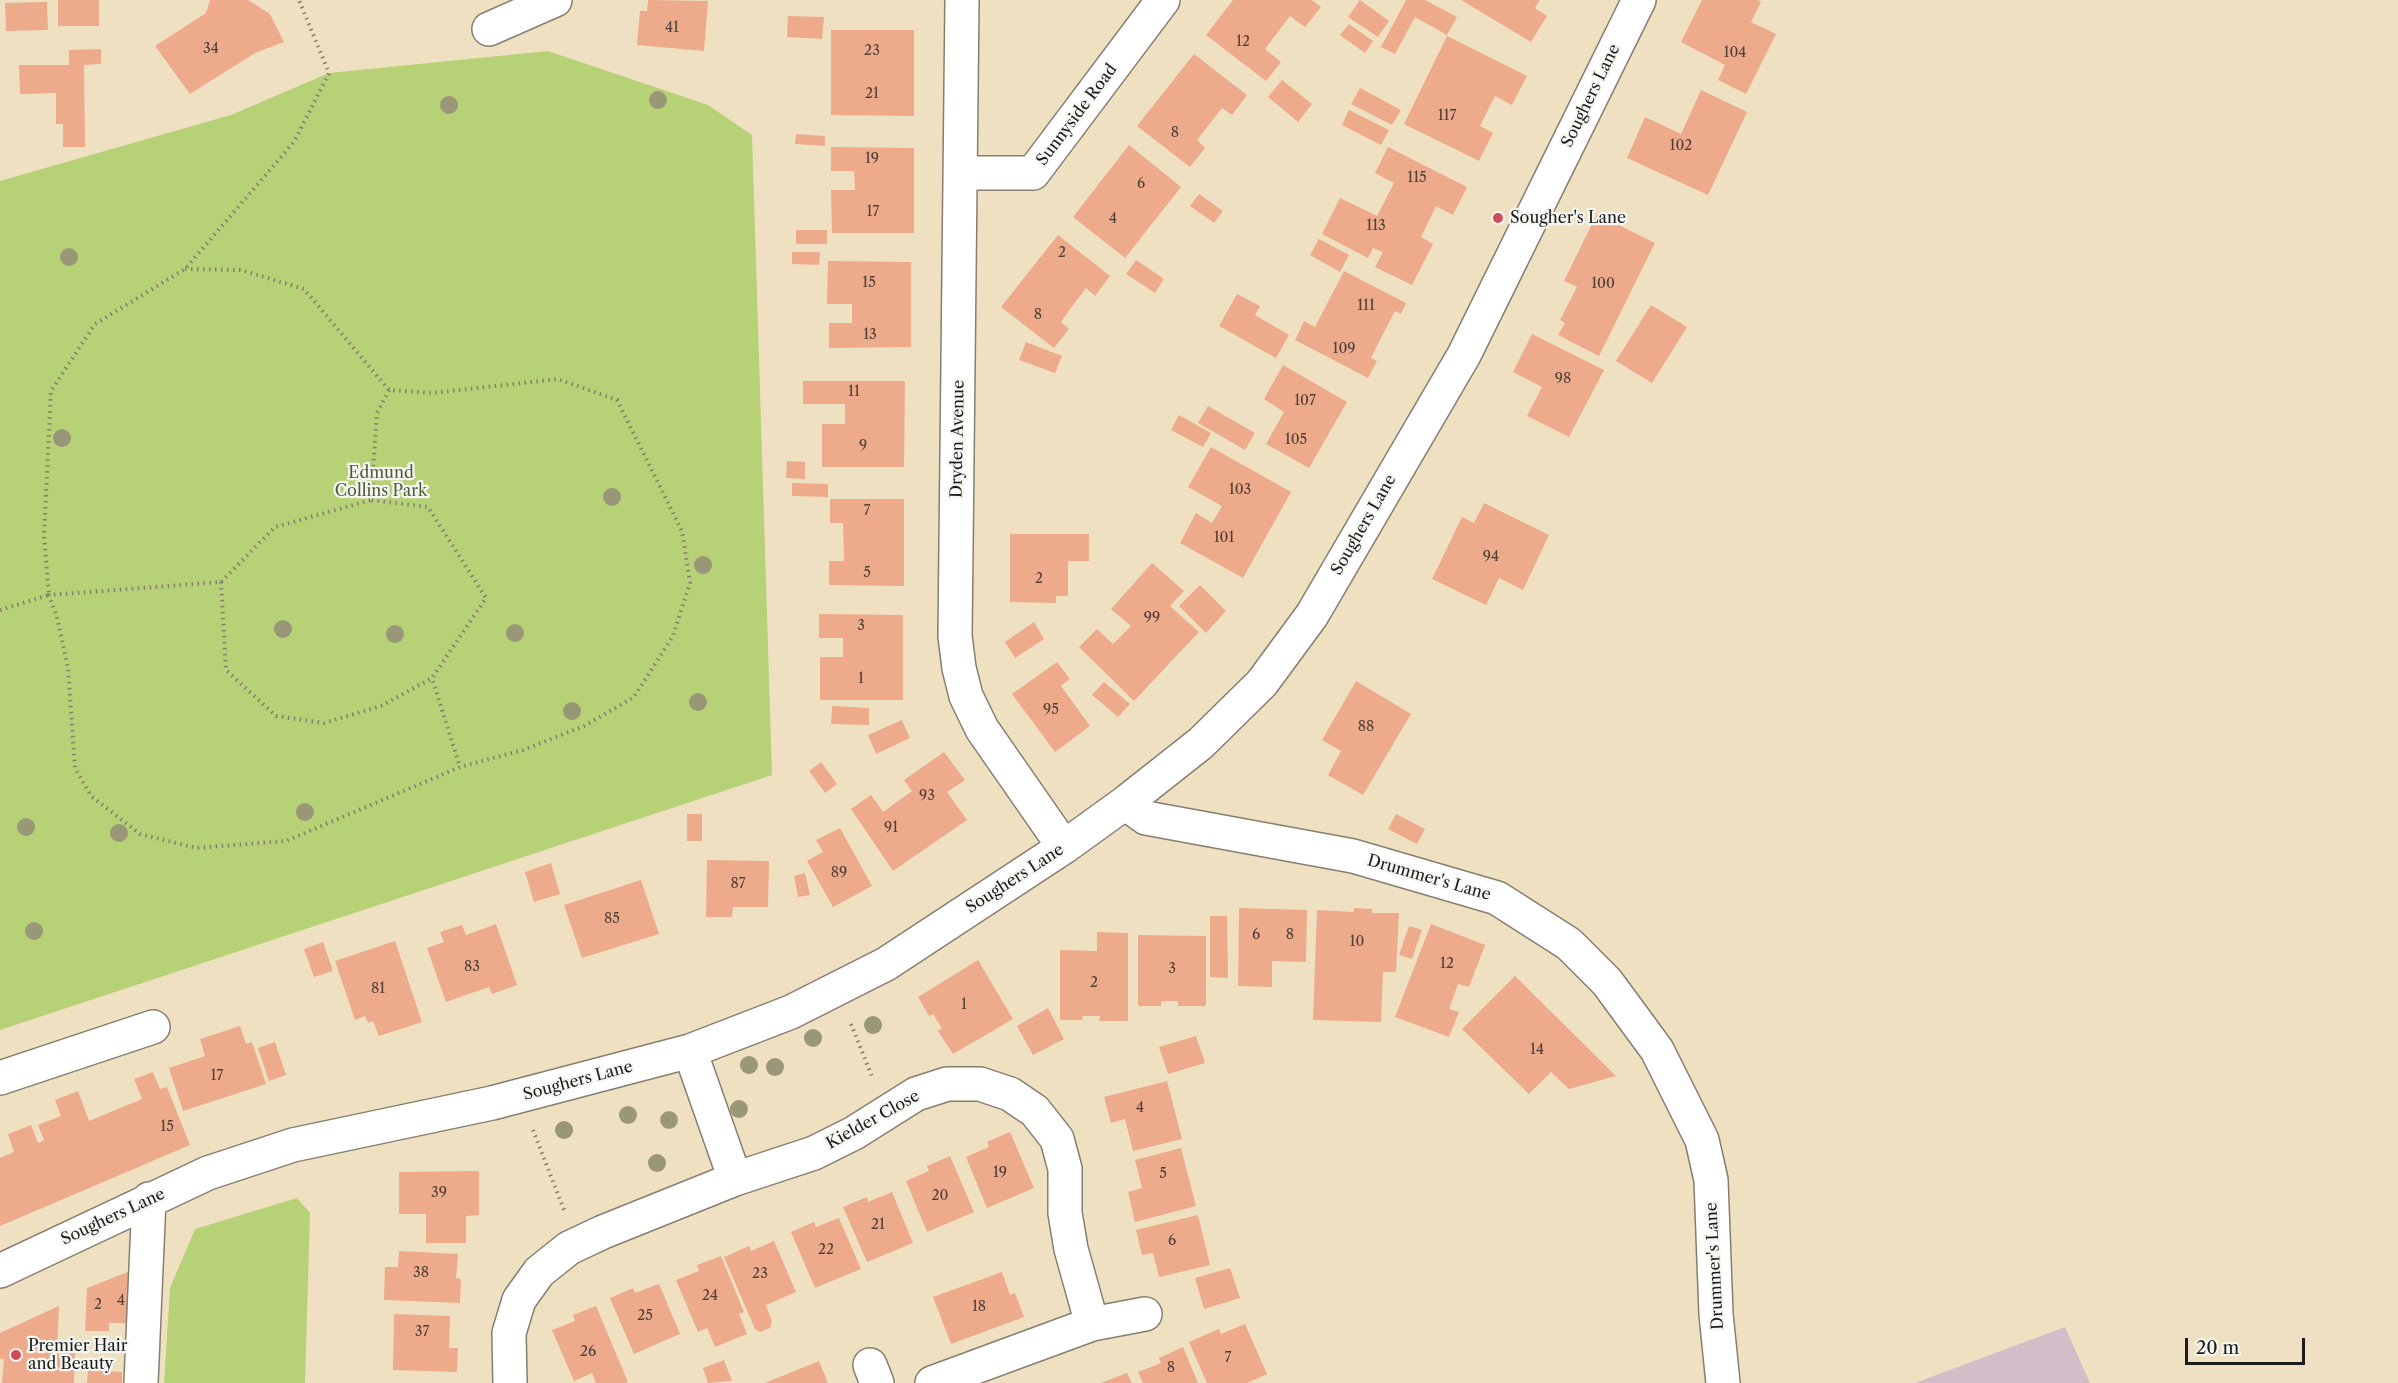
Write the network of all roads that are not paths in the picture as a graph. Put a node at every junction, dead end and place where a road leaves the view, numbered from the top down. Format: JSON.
{"nodes":[{"id":1,"x":555,"y":0,"type":"edge"},
{"id":2,"x":962,"y":0,"type":"edge"},
{"id":3,"x":1163,"y":0,"type":"edge"},
{"id":4,"x":1639,"y":0,"type":"edge"},
{"id":5,"x":489,"y":29,"type":"dead end"},
{"id":6,"x":962,"y":173,"type":"junction"},
{"id":7,"x":1125,"y":803,"type":"junction"},
{"id":8,"x":1064,"y":847,"type":"junction"},
{"id":9,"x":153,"y":1027,"type":"dead end"},
{"id":10,"x":690,"y":1052,"type":"junction"},
{"id":11,"x":0,"y":1078,"type":"edge"},
{"id":12,"x":735,"y":1179,"type":"junction"},
{"id":13,"x":149,"y":1199,"type":"junction"},
{"id":14,"x":0,"y":1271,"type":"edge"},
{"id":15,"x":1145,"y":1314,"type":"dead end"},
{"id":16,"x":1092,"y":1324,"type":"junction"},
{"id":17,"x":141,"y":1383,"type":"edge"},
{"id":18,"x":510,"y":1383,"type":"edge"},
{"id":19,"x":932,"y":1383,"type":"edge"},
{"id":20,"x":1723,"y":1383,"type":"edge"}],
"edges":[{"from":1,"to":5,"type":"street"},
{"from":2,"to":6,"type":"street","name":"Dryden Avenue"},
{"from":3,"to":6,"type":"street","name":"Sunnyside Road"},
{"from":4,"to":7,"type":"street","name":"Soughers Lane"},
{"from":6,"to":8,"type":"street","name":"Dryden Avenue"},
{"from":7,"to":8,"type":"street","name":"Soughers Lane"},
{"from":7,"to":20,"type":"street","name":"Drummer's Lane"},
{"from":8,"to":10,"type":"street","name":"Soughers Lane"},
{"from":9,"to":11,"type":"street"},
{"from":10,"to":12,"type":"street"},
{"from":10,"to":13,"type":"street","name":"Soughers Lane"},
{"from":12,"to":16,"type":"street","name":"Kielder Close"},
{"from":12,"to":18,"type":"street","name":"Kielder Close"},
{"from":13,"to":14,"type":"street","name":"Soughers Lane"},
{"from":13,"to":17,"type":"street"},
{"from":15,"to":16,"type":"street"},
{"from":16,"to":19,"type":"street"}]}
